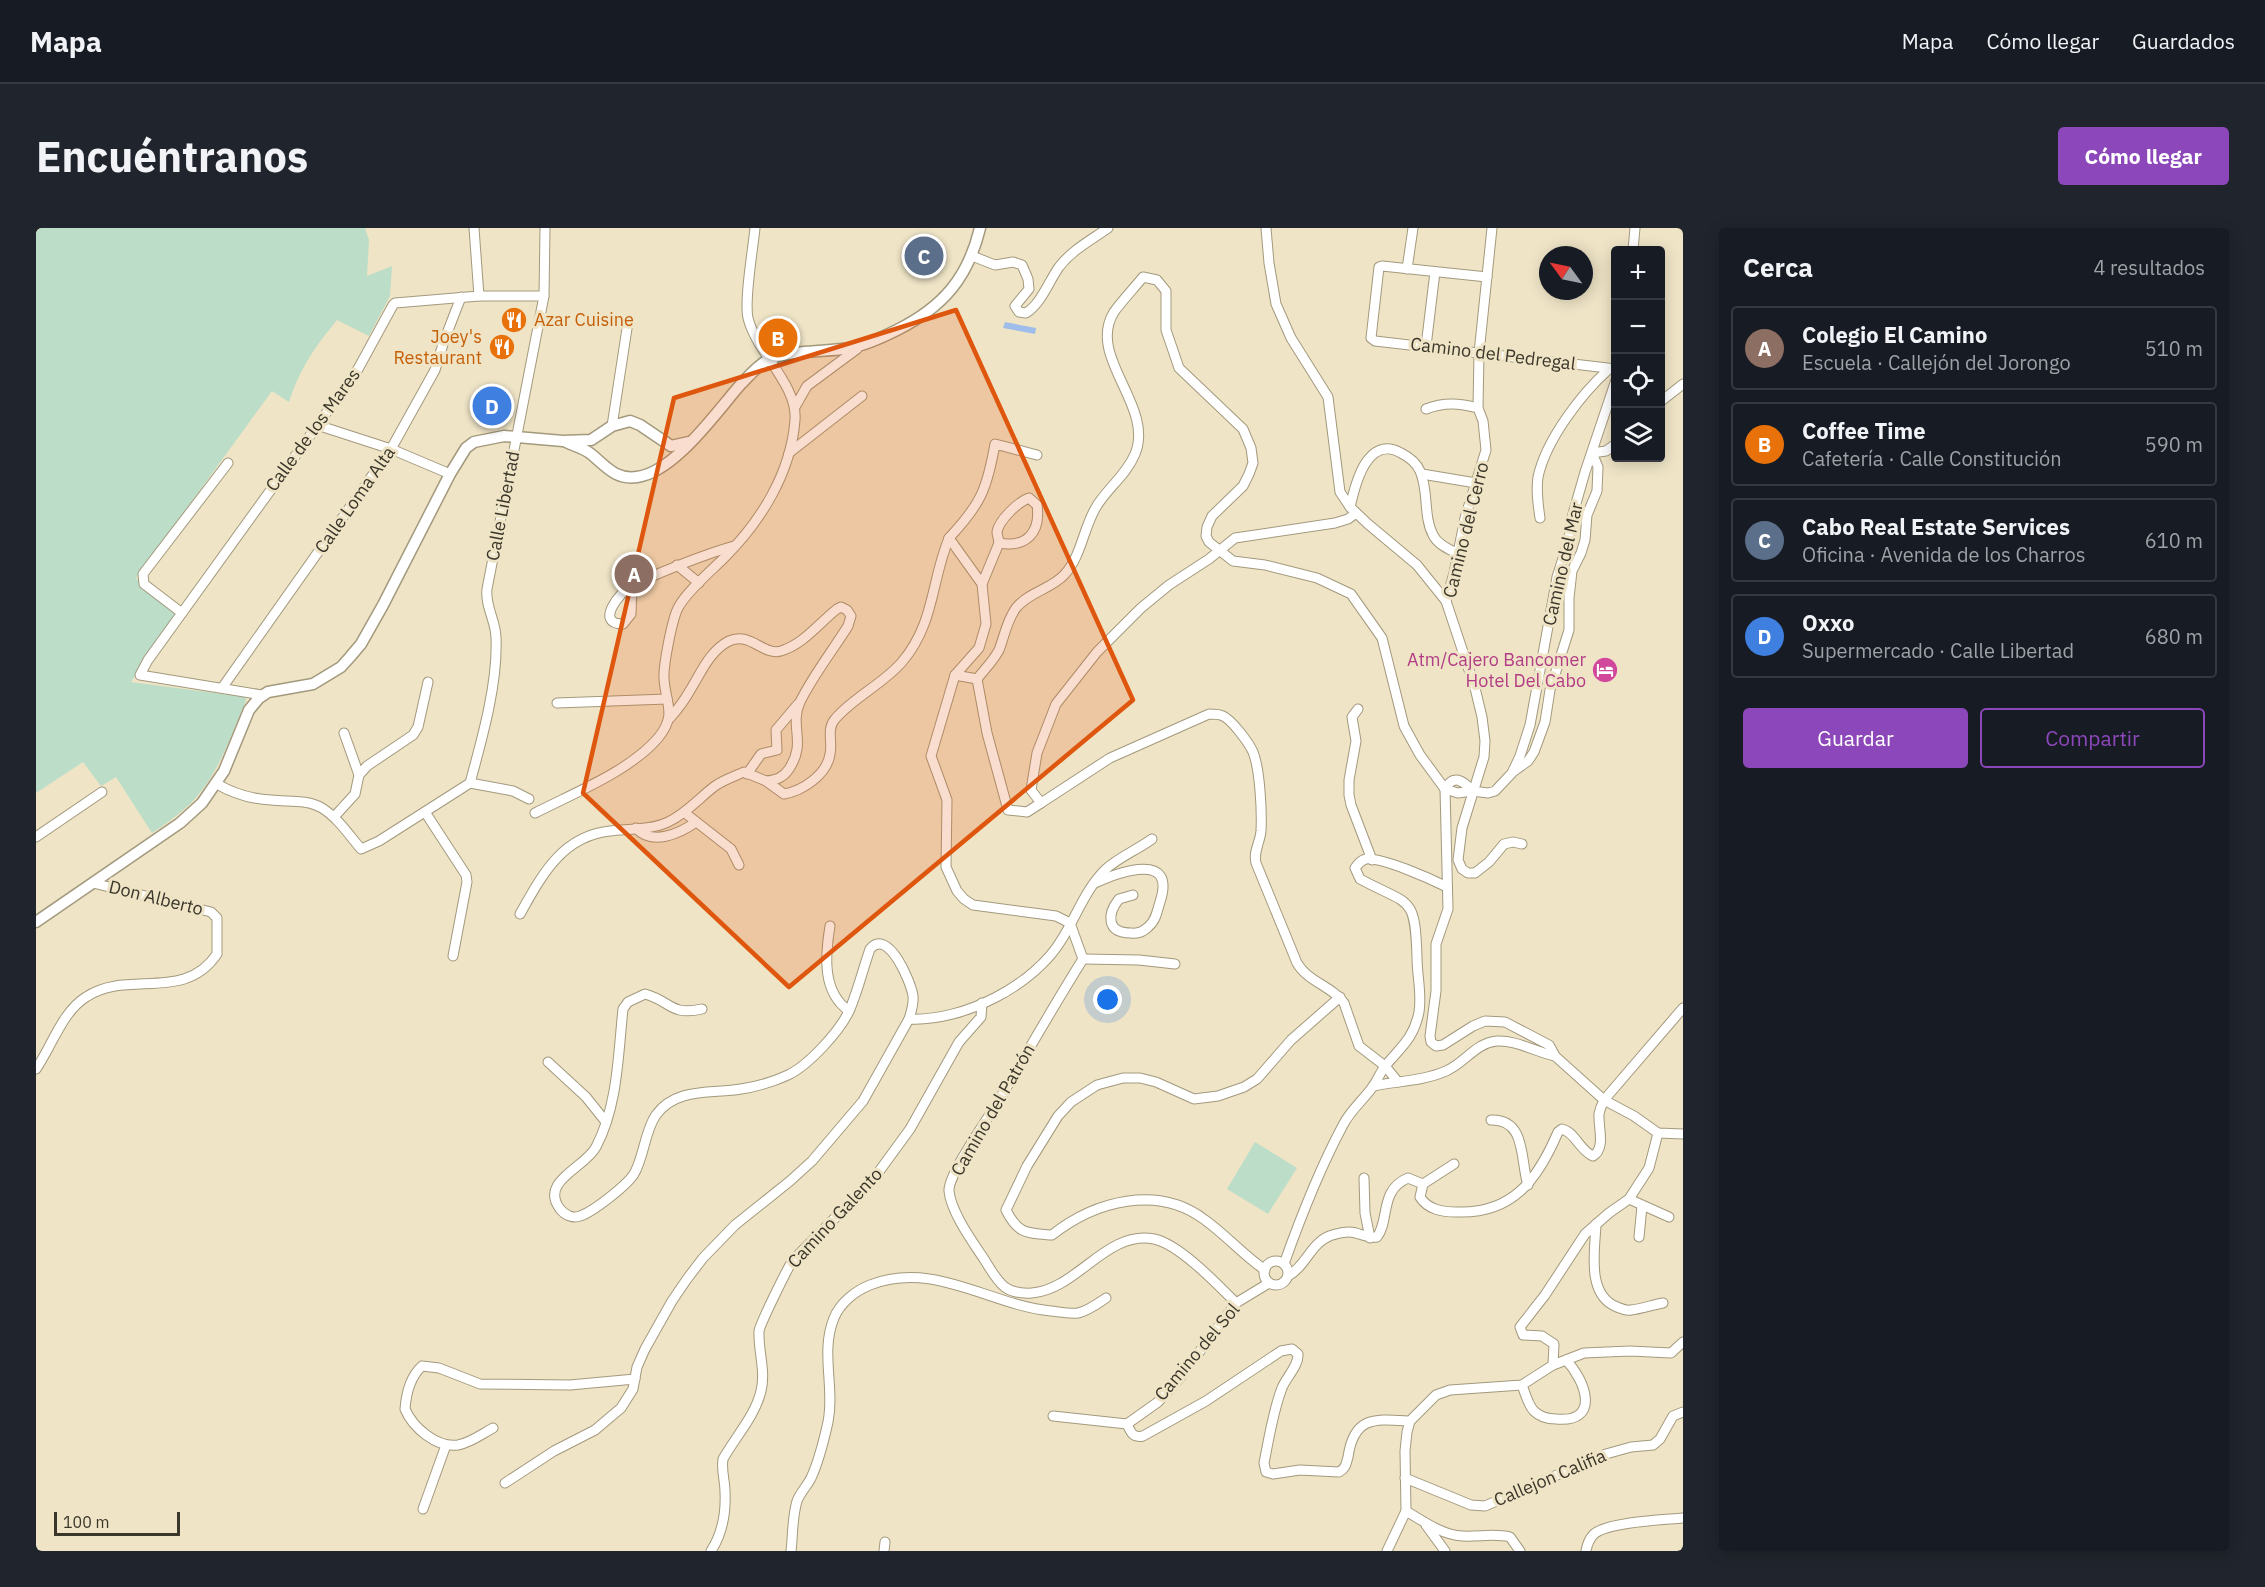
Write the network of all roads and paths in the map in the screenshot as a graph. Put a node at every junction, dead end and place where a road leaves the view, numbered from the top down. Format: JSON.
{"nodes":[{"id":1,"x":474,"y":228,"type":"edge"},
{"id":2,"x":545,"y":228,"type":"edge"},
{"id":3,"x":755,"y":228,"type":"edge"},
{"id":4,"x":980,"y":228,"type":"edge"},
{"id":5,"x":1108,"y":228,"type":"edge"},
{"id":6,"x":1266,"y":228,"type":"edge"},
{"id":7,"x":1413,"y":228,"type":"edge"},
{"id":8,"x":1492,"y":228,"type":"edge"},
{"id":9,"x":1635,"y":228,"type":"edge"},
{"id":10,"x":1633,"y":246,"type":"edge"},
{"id":11,"x":972,"y":256,"type":"junction"},
{"id":12,"x":1407,"y":270,"type":"junction"},
{"id":13,"x":1435,"y":273,"type":"junction"},
{"id":14,"x":1487,"y":277,"type":"junction"},
{"id":15,"x":479,"y":296,"type":"junction"},
{"id":16,"x":544,"y":296,"type":"junction"},
{"id":17,"x":461,"y":297,"type":"junction"},
{"id":18,"x":628,"y":322,"type":"dead end"},
{"id":19,"x":864,"y":345,"type":"junction"},
{"id":20,"x":1426,"y":346,"type":"junction"},
{"id":21,"x":1479,"y":353,"type":"junction"},
{"id":22,"x":769,"y":359,"type":"junction"},
{"id":23,"x":1611,"y":369,"type":"edge"},
{"id":24,"x":1611,"y":370,"type":"edge"},
{"id":25,"x":1683,"y":384,"type":"edge"},
{"id":26,"x":1611,"y":395,"type":"edge"},
{"id":27,"x":862,"y":396,"type":"dead end"},
{"id":28,"x":1665,"y":398,"type":"edge"},
{"id":29,"x":795,"y":407,"type":"junction"},
{"id":30,"x":1478,"y":408,"type":"junction"},
{"id":31,"x":1426,"y":409,"type":"dead end"},
{"id":32,"x":317,"y":425,"type":"junction"},
{"id":33,"x":612,"y":426,"type":"junction"},
{"id":34,"x":517,"y":436,"type":"junction"},
{"id":35,"x":563,"y":441,"type":"junction"},
{"id":36,"x":689,"y":442,"type":"junction"},
{"id":37,"x":391,"y":448,"type":"junction"},
{"id":38,"x":1611,"y":448,"type":"edge"},
{"id":39,"x":789,"y":453,"type":"junction"},
{"id":40,"x":1592,"y":453,"type":"junction"},
{"id":41,"x":1037,"y":455,"type":"dead end"},
{"id":42,"x":228,"y":463,"type":"dead end"},
{"id":43,"x":450,"y":474,"type":"junction"},
{"id":44,"x":1422,"y":474,"type":"junction"},
{"id":45,"x":1476,"y":483,"type":"junction"},
{"id":46,"x":1353,"y":510,"type":"junction"},
{"id":47,"x":1540,"y":518,"type":"dead end"},
{"id":48,"x":950,"y":538,"type":"junction"},
{"id":49,"x":999,"y":543,"type":"junction"},
{"id":50,"x":737,"y":545,"type":"junction"},
{"id":51,"x":1221,"y":551,"type":"junction"},
{"id":52,"x":1458,"y":554,"type":"junction"},
{"id":53,"x":677,"y":565,"type":"junction"},
{"id":54,"x":699,"y":583,"type":"junction"},
{"id":55,"x":982,"y":584,"type":"junction"},
{"id":56,"x":632,"y":585,"type":"dead end"},
{"id":57,"x":1446,"y":601,"type":"junction"},
{"id":58,"x":182,"y":613,"type":"junction"},
{"id":59,"x":955,"y":675,"type":"junction"},
{"id":60,"x":977,"y":679,"type":"junction"},
{"id":61,"x":428,"y":682,"type":"dead end"},
{"id":62,"x":222,"y":688,"type":"junction"},
{"id":63,"x":262,"y":695,"type":"junction"},
{"id":64,"x":667,"y":699,"type":"junction"},
{"id":65,"x":800,"y":702,"type":"junction"},
{"id":66,"x":557,"y":703,"type":"dead end"},
{"id":67,"x":1358,"y":709,"type":"dead end"},
{"id":68,"x":670,"y":718,"type":"junction"},
{"id":69,"x":344,"y":733,"type":"dead end"},
{"id":70,"x":1512,"y":772,"type":"junction"},
{"id":71,"x":747,"y":774,"type":"junction"},
{"id":72,"x":359,"y":775,"type":"junction"},
{"id":73,"x":766,"y":781,"type":"junction"},
{"id":74,"x":470,"y":783,"type":"junction"},
{"id":75,"x":217,"y":784,"type":"junction"},
{"id":76,"x":1445,"y":789,"type":"junction"},
{"id":77,"x":1472,"y":790,"type":"junction"},
{"id":78,"x":102,"y":792,"type":"dead end"},
{"id":79,"x":529,"y":799,"type":"dead end"},
{"id":80,"x":1041,"y":803,"type":"junction"},
{"id":81,"x":425,"y":812,"type":"junction"},
{"id":82,"x":535,"y":813,"type":"dead end"},
{"id":83,"x":685,"y":813,"type":"junction"},
{"id":84,"x":334,"y":817,"type":"junction"},
{"id":85,"x":696,"y":822,"type":"junction"},
{"id":86,"x":636,"y":828,"type":"junction"},
{"id":87,"x":36,"y":837,"type":"edge"},
{"id":88,"x":1152,"y":839,"type":"dead end"},
{"id":89,"x":1522,"y":844,"type":"dead end"},
{"id":90,"x":1372,"y":860,"type":"junction"},
{"id":91,"x":739,"y":865,"type":"dead end"},
{"id":92,"x":93,"y":883,"type":"junction"},
{"id":93,"x":1093,"y":884,"type":"junction"},
{"id":94,"x":1447,"y":887,"type":"junction"},
{"id":95,"x":1133,"y":895,"type":"dead end"},
{"id":96,"x":520,"y":914,"type":"dead end"},
{"id":97,"x":36,"y":922,"type":"edge"},
{"id":98,"x":1070,"y":923,"type":"junction"},
{"id":99,"x":830,"y":926,"type":"dead end"},
{"id":100,"x":453,"y":956,"type":"dead end"},
{"id":101,"x":1083,"y":959,"type":"junction"},
{"id":102,"x":1175,"y":964,"type":"dead end"},
{"id":103,"x":1340,"y":997,"type":"junction"},
{"id":104,"x":982,"y":1003,"type":"junction"},
{"id":105,"x":1683,"y":1008,"type":"edge"},
{"id":106,"x":702,"y":1009,"type":"dead end"},
{"id":107,"x":849,"y":1011,"type":"junction"},
{"id":108,"x":909,"y":1019,"type":"junction"},
{"id":109,"x":1555,"y":1056,"type":"junction"},
{"id":110,"x":548,"y":1062,"type":"dead end"},
{"id":111,"x":1385,"y":1066,"type":"junction"},
{"id":112,"x":36,"y":1069,"type":"edge"},
{"id":113,"x":1398,"y":1082,"type":"junction"},
{"id":114,"x":1374,"y":1086,"type":"junction"},
{"id":115,"x":1604,"y":1100,"type":"junction"},
{"id":116,"x":1491,"y":1120,"type":"dead end"},
{"id":117,"x":606,"y":1122,"type":"junction"},
{"id":118,"x":1658,"y":1133,"type":"junction"},
{"id":119,"x":1683,"y":1134,"type":"edge"},
{"id":120,"x":1454,"y":1164,"type":"dead end"},
{"id":121,"x":1364,"y":1178,"type":"dead end"},
{"id":122,"x":1423,"y":1184,"type":"junction"},
{"id":123,"x":1528,"y":1185,"type":"junction"},
{"id":124,"x":1629,"y":1199,"type":"junction"},
{"id":125,"x":1642,"y":1206,"type":"junction"},
{"id":126,"x":1668,"y":1218,"type":"dead end"},
{"id":127,"x":1596,"y":1224,"type":"junction"},
{"id":128,"x":1639,"y":1237,"type":"dead end"},
{"id":129,"x":1370,"y":1238,"type":"junction"},
{"id":130,"x":1284,"y":1264,"type":"junction"},
{"id":131,"x":1265,"y":1270,"type":"junction"},
{"id":132,"x":1288,"y":1276,"type":"junction"},
{"id":133,"x":1269,"y":1283,"type":"junction"},
{"id":134,"x":1012,"y":1292,"type":"junction"},
{"id":135,"x":998,"y":1298,"type":"junction"},
{"id":136,"x":1106,"y":1298,"type":"dead end"},
{"id":137,"x":1236,"y":1303,"type":"junction"},
{"id":138,"x":1663,"y":1303,"type":"dead end"},
{"id":139,"x":1683,"y":1342,"type":"edge"},
{"id":140,"x":1566,"y":1360,"type":"junction"},
{"id":141,"x":1553,"y":1365,"type":"junction"},
{"id":142,"x":635,"y":1379,"type":"junction"},
{"id":143,"x":1522,"y":1385,"type":"junction"},
{"id":144,"x":1683,"y":1412,"type":"edge"},
{"id":145,"x":1053,"y":1416,"type":"dead end"},
{"id":146,"x":1410,"y":1421,"type":"junction"},
{"id":147,"x":1127,"y":1424,"type":"junction"},
{"id":148,"x":493,"y":1428,"type":"dead end"},
{"id":149,"x":446,"y":1445,"type":"junction"},
{"id":150,"x":1406,"y":1478,"type":"junction"},
{"id":151,"x":505,"y":1483,"type":"dead end"},
{"id":152,"x":423,"y":1509,"type":"dead end"},
{"id":153,"x":1406,"y":1510,"type":"junction"},
{"id":154,"x":1683,"y":1518,"type":"edge"},
{"id":155,"x":1425,"y":1523,"type":"junction"},
{"id":156,"x":711,"y":1551,"type":"edge"},
{"id":157,"x":791,"y":1551,"type":"edge"},
{"id":158,"x":1387,"y":1551,"type":"edge"},
{"id":159,"x":1445,"y":1551,"type":"edge"},
{"id":160,"x":1520,"y":1551,"type":"edge"},
{"id":161,"x":1586,"y":1551,"type":"edge"}],
"edges":[{"from":1,"to":15,"type":"street"},
{"from":2,"to":16,"type":"street","name":"Calle Libertad"},
{"from":3,"to":22,"type":"street"},
{"from":4,"to":11,"type":"street"},
{"from":5,"to":11,"type":"street"},
{"from":6,"to":46,"type":"street"},
{"from":7,"to":12,"type":"street"},
{"from":8,"to":14,"type":"street","name":"Camino del Cerro"},
{"from":9,"to":10,"type":"street"},
{"from":11,"to":19,"type":"street"},
{"from":12,"to":13,"type":"street"},
{"from":12,"to":20,"type":"street","name":"Camino del Pedregal"},
{"from":13,"to":14,"type":"street"},
{"from":13,"to":20,"type":"street"},
{"from":14,"to":21,"type":"street","name":"Camino del Cerro"},
{"from":15,"to":16,"type":"street","name":"Calle de los Mares"},
{"from":15,"to":17,"type":"street","name":"Calle de los Mares"},
{"from":16,"to":34,"type":"street","name":"Calle Libertad"},
{"from":17,"to":32,"type":"street","name":"Calle de los Mares"},
{"from":17,"to":37,"type":"street","name":"Calle Loma Alta"},
{"from":18,"to":33,"type":"street"},
{"from":19,"to":22,"type":"street"},
{"from":19,"to":29,"type":"street"},
{"from":20,"to":21,"type":"street","name":"Camino del Pedregal"},
{"from":21,"to":23,"type":"street","name":"Camino del Pedregal"},
{"from":21,"to":30,"type":"street","name":"Camino del Cerro"},
{"from":22,"to":29,"type":"street"},
{"from":22,"to":36,"type":"street"},
{"from":24,"to":47,"type":"street"},
{"from":25,"to":28,"type":"street"},
{"from":26,"to":40,"type":"street","name":"Camino del Mar"},
{"from":27,"to":39,"type":"street"},
{"from":29,"to":39,"type":"street"},
{"from":30,"to":31,"type":"street"},
{"from":30,"to":45,"type":"street","name":"Camino del Cerro"},
{"from":32,"to":37,"type":"street"},
{"from":32,"to":58,"type":"street","name":"Calle de los Mares"},
{"from":33,"to":35,"type":"street"},
{"from":33,"to":36,"type":"street"},
{"from":34,"to":35,"type":"street"},
{"from":34,"to":43,"type":"street"},
{"from":34,"to":74,"type":"street","name":"Calle Libertad"},
{"from":35,"to":36,"type":"street"},
{"from":37,"to":43,"type":"street"},
{"from":37,"to":62,"type":"street","name":"Calle Loma Alta"},
{"from":38,"to":40,"type":"street"},
{"from":39,"to":50,"type":"street"},
{"from":40,"to":70,"type":"street","name":"Camino del Mar"},
{"from":40,"to":70,"type":"street"},
{"from":41,"to":48,"type":"street"},
{"from":42,"to":58,"type":"street"},
{"from":43,"to":63,"type":"street"},
{"from":44,"to":45,"type":"street"},
{"from":44,"to":46,"type":"street"},
{"from":44,"to":52,"type":"street"},
{"from":45,"to":52,"type":"street","name":"Camino del Cerro"},
{"from":46,"to":51,"type":"street"},
{"from":46,"to":57,"type":"street"},
{"from":48,"to":55,"type":"street"},
{"from":48,"to":73,"type":"street"},
{"from":49,"to":49,"type":"street"},
{"from":49,"to":55,"type":"street"},
{"from":50,"to":53,"type":"street"},
{"from":50,"to":54,"type":"street"},
{"from":51,"to":60,"type":"street"},
{"from":51,"to":76,"type":"street"},
{"from":51,"to":80,"type":"street"},
{"from":52,"to":57,"type":"street","name":"Camino del Cerro"},
{"from":53,"to":54,"type":"street"},
{"from":53,"to":56,"type":"street"},
{"from":54,"to":64,"type":"street"},
{"from":55,"to":59,"type":"street"},
{"from":57,"to":77,"type":"street","name":"Camino del Cerro"},
{"from":58,"to":62,"type":"street","name":"Calle de los Mares"},
{"from":59,"to":60,"type":"street"},
{"from":59,"to":98,"type":"street"},
{"from":60,"to":80,"type":"street"},
{"from":61,"to":72,"type":"street"},
{"from":62,"to":63,"type":"street"},
{"from":63,"to":75,"type":"street"},
{"from":64,"to":66,"type":"street"},
{"from":64,"to":68,"type":"street"},
{"from":65,"to":68,"type":"street"},
{"from":65,"to":71,"type":"street"},
{"from":65,"to":73,"type":"street"},
{"from":67,"to":90,"type":"street"},
{"from":68,"to":82,"type":"street"},
{"from":69,"to":72,"type":"street"},
{"from":70,"to":77,"type":"street","name":"Camino del Mar"},
{"from":71,"to":73,"type":"street"},
{"from":71,"to":83,"type":"street"},
{"from":72,"to":84,"type":"street"},
{"from":74,"to":79,"type":"street"},
{"from":74,"to":81,"type":"street"},
{"from":75,"to":84,"type":"street"},
{"from":75,"to":92,"type":"street"},
{"from":76,"to":77,"type":"street","name":"Camino del Mar"},
{"from":76,"to":94,"type":"street"},
{"from":77,"to":89,"type":"street","name":"Camino del Cerro"},
{"from":78,"to":87,"type":"street"},
{"from":80,"to":103,"type":"street"},
{"from":81,"to":84,"type":"street"},
{"from":81,"to":100,"type":"street"},
{"from":83,"to":85,"type":"street"},
{"from":83,"to":86,"type":"street"},
{"from":85,"to":86,"type":"street"},
{"from":85,"to":91,"type":"street"},
{"from":86,"to":96,"type":"street"},
{"from":88,"to":93,"type":"street"},
{"from":90,"to":94,"type":"street"},
{"from":90,"to":111,"type":"street"},
{"from":92,"to":97,"type":"street"},
{"from":92,"to":112,"type":"street","name":"Don Alberto"},
{"from":93,"to":95,"type":"street"},
{"from":93,"to":98,"type":"street"},
{"from":94,"to":109,"type":"street"},
{"from":98,"to":101,"type":"street"},
{"from":98,"to":104,"type":"street"},
{"from":99,"to":107,"type":"street"},
{"from":101,"to":102,"type":"street"},
{"from":101,"to":134,"type":"street","name":"Camino del Patrón"},
{"from":103,"to":111,"type":"street"},
{"from":103,"to":131,"type":"street"},
{"from":104,"to":108,"type":"street"},
{"from":104,"to":156,"type":"street","name":"Camino Galento"},
{"from":105,"to":115,"type":"street"},
{"from":106,"to":117,"type":"street"},
{"from":107,"to":108,"type":"street"},
{"from":107,"to":117,"type":"street"},
{"from":108,"to":142,"type":"street"},
{"from":109,"to":113,"type":"street"},
{"from":109,"to":115,"type":"street"},
{"from":110,"to":117,"type":"street"},
{"from":111,"to":113,"type":"street"},
{"from":111,"to":114,"type":"street"},
{"from":113,"to":114,"type":"street"},
{"from":114,"to":130,"type":"street"},
{"from":115,"to":118,"type":"street"},
{"from":115,"to":123,"type":"street"},
{"from":116,"to":123,"type":"street"},
{"from":118,"to":119,"type":"street"},
{"from":118,"to":124,"type":"street"},
{"from":120,"to":122,"type":"street"},
{"from":121,"to":129,"type":"street"},
{"from":122,"to":123,"type":"street"},
{"from":122,"to":129,"type":"street"},
{"from":124,"to":125,"type":"street"},
{"from":124,"to":127,"type":"street"},
{"from":125,"to":126,"type":"street"},
{"from":125,"to":128,"type":"street"},
{"from":127,"to":138,"type":"street"},
{"from":127,"to":141,"type":"street"},
{"from":129,"to":132,"type":"street"},
{"from":130,"to":131,"type":"street"},
{"from":130,"to":132,"type":"street"},
{"from":131,"to":133,"type":"street"},
{"from":132,"to":133,"type":"street"},
{"from":133,"to":137,"type":"street","name":"Camino del Sol"},
{"from":134,"to":135,"type":"street"},
{"from":134,"to":137,"type":"street"},
{"from":135,"to":136,"type":"street"},
{"from":135,"to":157,"type":"street"},
{"from":137,"to":147,"type":"street","name":"Camino del Sol"},
{"from":139,"to":140,"type":"street"},
{"from":140,"to":141,"type":"street"},
{"from":140,"to":143,"type":"street"},
{"from":141,"to":143,"type":"street"},
{"from":142,"to":149,"type":"street"},
{"from":142,"to":151,"type":"street"},
{"from":143,"to":146,"type":"street"},
{"from":144,"to":150,"type":"street","name":"Callejon Califia"},
{"from":145,"to":147,"type":"street"},
{"from":146,"to":147,"type":"street"},
{"from":146,"to":150,"type":"street"},
{"from":148,"to":149,"type":"street"},
{"from":149,"to":152,"type":"street"},
{"from":150,"to":153,"type":"street"},
{"from":153,"to":155,"type":"street"},
{"from":153,"to":158,"type":"street"},
{"from":154,"to":161,"type":"street"},
{"from":155,"to":159,"type":"street"},
{"from":155,"to":160,"type":"street"}]}
